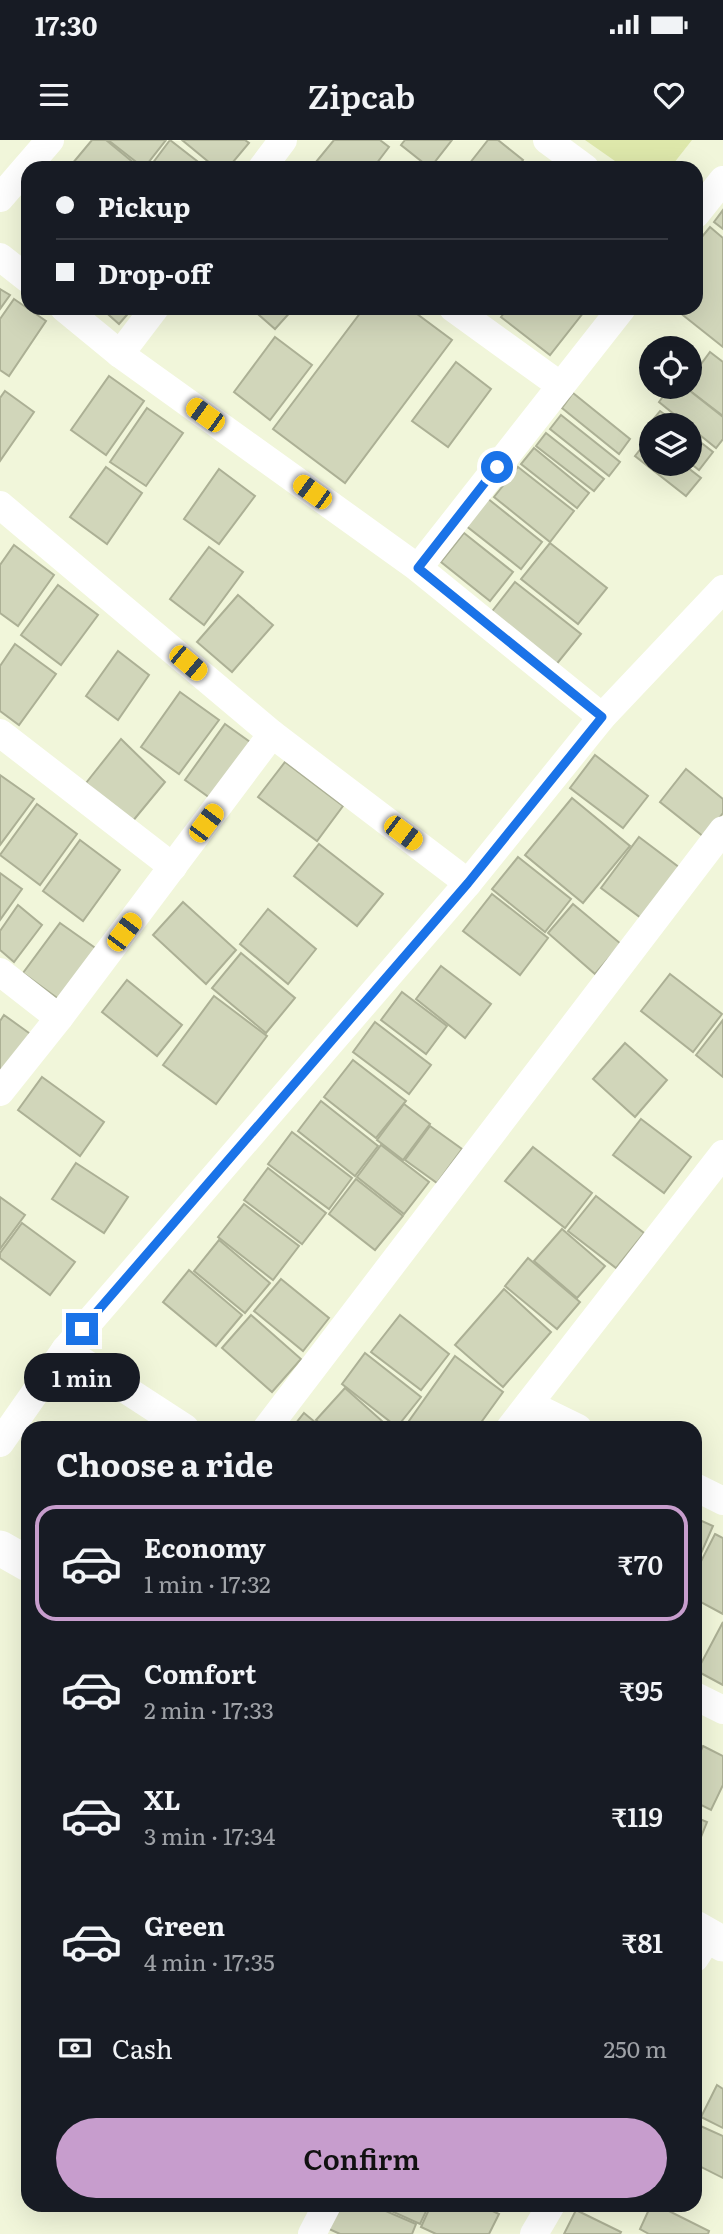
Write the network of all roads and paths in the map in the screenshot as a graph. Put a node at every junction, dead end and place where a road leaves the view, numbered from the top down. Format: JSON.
{"nodes":[{"id":1,"x":50,"y":140,"type":"edge"},
{"id":2,"x":284,"y":140,"type":"edge"},
{"id":3,"x":547,"y":140,"type":"edge"},
{"id":4,"x":32,"y":161,"type":"edge"},
{"id":5,"x":268,"y":161,"type":"edge"},
{"id":6,"x":576,"y":161,"type":"edge"},
{"id":7,"x":21,"y":174,"type":"edge"},
{"id":8,"x":723,"y":180,"type":"edge"},
{"id":9,"x":0,"y":198,"type":"edge"},
{"id":10,"x":703,"y":205,"type":"edge"},
{"id":11,"x":0,"y":257,"type":"edge"},
{"id":12,"x":21,"y":274,"type":"edge"},
{"id":13,"x":73,"y":315,"type":"edge"},
{"id":14,"x":150,"y":315,"type":"edge"},
{"id":15,"x":463,"y":315,"type":"edge"},
{"id":16,"x":617,"y":315,"type":"edge"},
{"id":17,"x":120,"y":354,"type":"junction"},
{"id":18,"x":561,"y":386,"type":"junction"},
{"id":19,"x":0,"y":505,"type":"edge"},
{"id":20,"x":418,"y":568,"type":"junction"},
{"id":21,"x":723,"y":589,"type":"edge"},
{"id":22,"x":602,"y":717,"type":"junction"},
{"id":23,"x":0,"y":733,"type":"edge"},
{"id":24,"x":272,"y":734,"type":"junction"},
{"id":25,"x":723,"y":830,"type":"edge"},
{"id":26,"x":173,"y":867,"type":"junction"},
{"id":27,"x":468,"y":883,"type":"junction"},
{"id":28,"x":0,"y":972,"type":"edge"},
{"id":29,"x":59,"y":1018,"type":"junction"},
{"id":30,"x":0,"y":1092,"type":"edge"},
{"id":31,"x":723,"y":1154,"type":"edge"},
{"id":32,"x":65,"y":1350,"type":"junction"},
{"id":33,"x":529,"y":1404,"type":"junction"},
{"id":34,"x":175,"y":1421,"type":"edge"},
{"id":35,"x":272,"y":1421,"type":"edge"},
{"id":36,"x":516,"y":1421,"type":"edge"},
{"id":37,"x":564,"y":1421,"type":"edge"},
{"id":38,"x":0,"y":1443,"type":"edge"},
{"id":39,"x":702,"y":1490,"type":"edge"},
{"id":40,"x":723,"y":1501,"type":"edge"},
{"id":41,"x":0,"y":1548,"type":"edge"},
{"id":42,"x":21,"y":1560,"type":"edge"},
{"id":43,"x":702,"y":1700,"type":"edge"},
{"id":44,"x":723,"y":1710,"type":"edge"},
{"id":45,"x":323,"y":2212,"type":"edge"},
{"id":46,"x":547,"y":2212,"type":"edge"},
{"id":47,"x":312,"y":2234,"type":"edge"},
{"id":48,"x":534,"y":2234,"type":"edge"}],
"edges":[{"from":1,"to":4,"type":"street"},
{"from":2,"to":5,"type":"street"},
{"from":3,"to":6,"type":"street"},
{"from":7,"to":9,"type":"street"},
{"from":8,"to":10,"type":"street"},
{"from":11,"to":12,"type":"street"},
{"from":13,"to":17,"type":"street"},
{"from":14,"to":17,"type":"street"},
{"from":15,"to":18,"type":"street"},
{"from":16,"to":18,"type":"street"},
{"from":17,"to":20,"type":"street"},
{"from":18,"to":20,"type":"street"},
{"from":19,"to":24,"type":"street"},
{"from":20,"to":22,"type":"street"},
{"from":21,"to":22,"type":"street"},
{"from":22,"to":27,"type":"street"},
{"from":23,"to":26,"type":"street"},
{"from":24,"to":26,"type":"street"},
{"from":24,"to":27,"type":"street"},
{"from":25,"to":35,"type":"street"},
{"from":26,"to":29,"type":"street"},
{"from":27,"to":32,"type":"street"},
{"from":28,"to":29,"type":"street"},
{"from":29,"to":30,"type":"street"},
{"from":31,"to":33,"type":"street"},
{"from":32,"to":34,"type":"street"},
{"from":32,"to":38,"type":"street"},
{"from":33,"to":36,"type":"street"},
{"from":33,"to":37,"type":"street"},
{"from":39,"to":40,"type":"street"},
{"from":41,"to":42,"type":"street"},
{"from":43,"to":44,"type":"street"},
{"from":45,"to":47,"type":"street"},
{"from":46,"to":48,"type":"street"}]}
